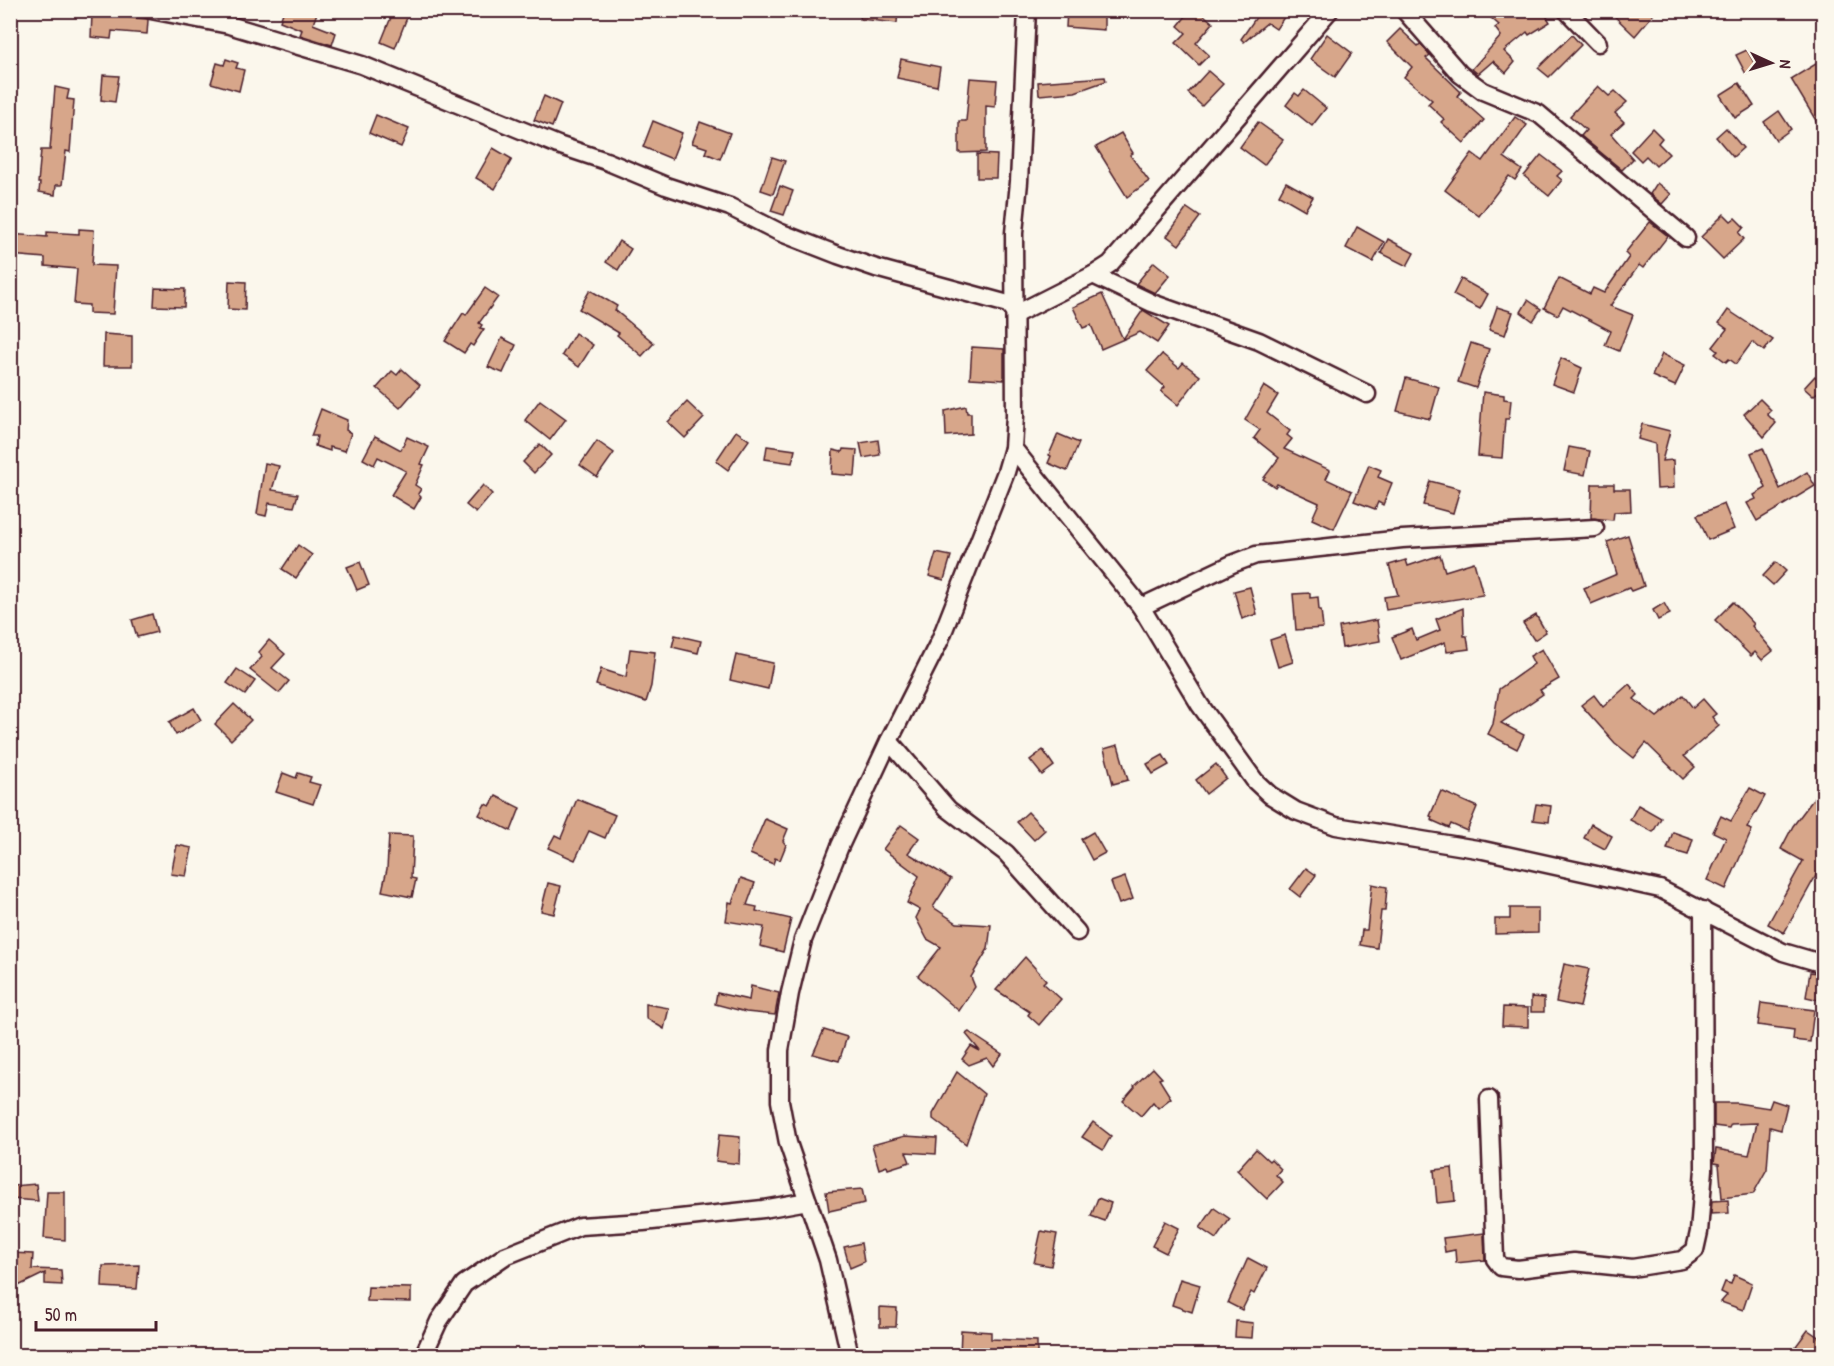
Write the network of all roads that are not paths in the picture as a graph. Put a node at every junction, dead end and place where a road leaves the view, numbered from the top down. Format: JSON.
{"nodes":[{"id":1,"x":151,"y":10,"type":"edge"},
{"id":2,"x":1027,"y":10,"type":"edge"},
{"id":3,"x":1330,"y":10,"type":"edge"},
{"id":4,"x":1404,"y":10,"type":"edge"},
{"id":5,"x":1566,"y":10,"type":"edge"},
{"id":6,"x":1598,"y":43,"type":"dead end"},
{"id":7,"x":1686,"y":238,"type":"dead end"},
{"id":8,"x":1093,"y":276,"type":"junction"},
{"id":9,"x":1016,"y":314,"type":"junction"},
{"id":10,"x":1367,"y":394,"type":"dead end"},
{"id":11,"x":1013,"y":448,"type":"junction"},
{"id":12,"x":1595,"y":528,"type":"dead end"},
{"id":13,"x":1141,"y":607,"type":"junction"},
{"id":14,"x":889,"y":741,"type":"junction"},
{"id":15,"x":1703,"y":910,"type":"junction"},
{"id":16,"x":1077,"y":932,"type":"dead end"},
{"id":17,"x":1824,"y":964,"type":"edge"},
{"id":18,"x":1489,"y":1099,"type":"dead end"},
{"id":19,"x":808,"y":1201,"type":"junction"},
{"id":20,"x":423,"y":1356,"type":"edge"},
{"id":21,"x":850,"y":1356,"type":"edge"}],
"edges":[{"from":1,"to":9,"type":"street"},
{"from":2,"to":9,"type":"street"},
{"from":3,"to":8,"type":"street"},
{"from":4,"to":7,"type":"street"},
{"from":5,"to":6,"type":"street"},
{"from":8,"to":9,"type":"street"},
{"from":8,"to":10,"type":"street"},
{"from":9,"to":11,"type":"street"},
{"from":11,"to":13,"type":"street"},
{"from":11,"to":14,"type":"street"},
{"from":12,"to":13,"type":"street"},
{"from":13,"to":15,"type":"street"},
{"from":14,"to":16,"type":"street"},
{"from":14,"to":19,"type":"street"},
{"from":15,"to":17,"type":"street"},
{"from":15,"to":18,"type":"street"},
{"from":19,"to":20,"type":"street"},
{"from":19,"to":21,"type":"street"}]}
